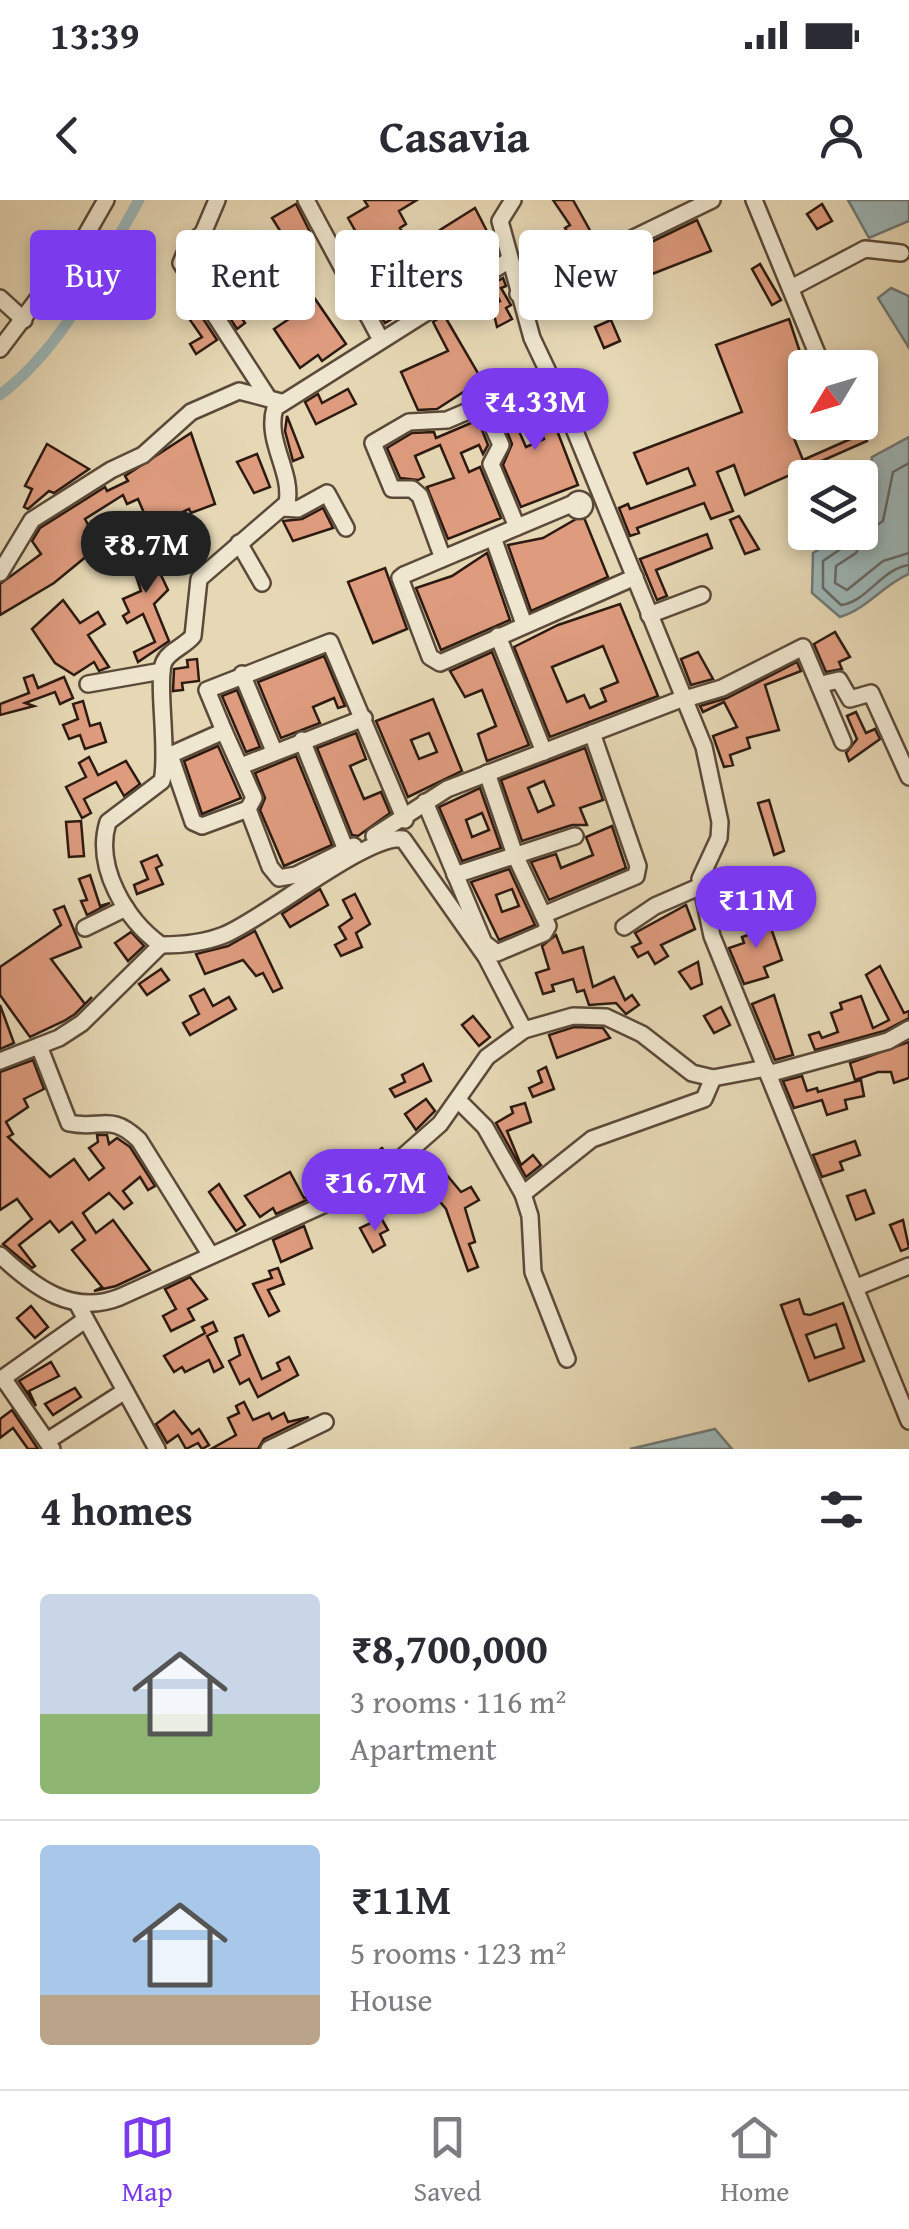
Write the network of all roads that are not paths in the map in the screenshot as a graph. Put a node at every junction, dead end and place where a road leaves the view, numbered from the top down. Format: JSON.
{"nodes":[{"id":1,"x":106,"y":200,"type":"edge"},
{"id":2,"x":218,"y":200,"type":"edge"},
{"id":3,"x":306,"y":200,"type":"edge"},
{"id":4,"x":513,"y":200,"type":"edge"},
{"id":5,"x":710,"y":200,"type":"edge"},
{"id":6,"x":754,"y":200,"type":"edge"},
{"id":7,"x":204,"y":230,"type":"edge"},
{"id":8,"x":901,"y":254,"type":"dead end"},
{"id":9,"x":508,"y":261,"type":"junction"},
{"id":10,"x":791,"y":288,"type":"junction"},
{"id":11,"x":518,"y":294,"type":"junction"},
{"id":12,"x":0,"y":298,"type":"edge"},
{"id":13,"x":24,"y":320,"type":"junction"},
{"id":14,"x":220,"y":320,"type":"edge"},
{"id":15,"x":381,"y":340,"type":"junction"},
{"id":16,"x":0,"y":349,"type":"edge"},
{"id":17,"x":816,"y":350,"type":"edge"},
{"id":18,"x":548,"y":377,"type":"junction"},
{"id":19,"x":274,"y":399,"type":"junction"},
{"id":20,"x":483,"y":405,"type":"junction"},
{"id":21,"x":600,"y":497,"type":"junction"},
{"id":22,"x":579,"y":505,"type":"junction"},
{"id":23,"x":282,"y":508,"type":"junction"},
{"id":24,"x":517,"y":527,"type":"junction"},
{"id":25,"x":346,"y":528,"type":"dead end"},
{"id":26,"x":239,"y":544,"type":"junction"},
{"id":27,"x":495,"y":544,"type":"junction"},
{"id":28,"x":442,"y":556,"type":"junction"},
{"id":29,"x":0,"y":573,"type":"edge"},
{"id":30,"x":404,"y":575,"type":"junction"},
{"id":31,"x":635,"y":578,"type":"junction"},
{"id":32,"x":262,"y":583,"type":"dead end"},
{"id":33,"x":702,"y":595,"type":"dead end"},
{"id":34,"x":649,"y":615,"type":"junction"},
{"id":35,"x":524,"y":624,"type":"junction"},
{"id":36,"x":498,"y":636,"type":"junction"},
{"id":37,"x":162,"y":671,"type":"junction"},
{"id":38,"x":242,"y":674,"type":"junction"},
{"id":39,"x":88,"y":684,"type":"dead end"},
{"id":40,"x":822,"y":684,"type":"junction"},
{"id":41,"x":685,"y":699,"type":"junction"},
{"id":42,"x":364,"y":718,"type":"junction"},
{"id":43,"x":224,"y":731,"type":"junction"},
{"id":44,"x":592,"y":733,"type":"junction"},
{"id":45,"x":302,"y":740,"type":"junction"},
{"id":46,"x":844,"y":742,"type":"dead end"},
{"id":47,"x":274,"y":751,"type":"junction"},
{"id":48,"x":544,"y":752,"type":"junction"},
{"id":49,"x":241,"y":766,"type":"junction"},
{"id":50,"x":487,"y":773,"type":"junction"},
{"id":51,"x":909,"y":776,"type":"edge"},
{"id":52,"x":425,"y":802,"type":"junction"},
{"id":53,"x":248,"y":809,"type":"junction"},
{"id":54,"x":405,"y":820,"type":"junction"},
{"id":55,"x":575,"y":836,"type":"dead end"},
{"id":56,"x":346,"y":850,"type":"junction"},
{"id":57,"x":515,"y":855,"type":"junction"},
{"id":58,"x":455,"y":876,"type":"junction"},
{"id":59,"x":700,"y":886,"type":"junction"},
{"id":60,"x":126,"y":908,"type":"junction"},
{"id":61,"x":543,"y":916,"type":"junction"},
{"id":62,"x":624,"y":927,"type":"dead end"},
{"id":63,"x":85,"y":928,"type":"dead end"},
{"id":64,"x":161,"y":946,"type":"junction"},
{"id":65,"x":909,"y":1029,"type":"edge"},
{"id":66,"x":524,"y":1030,"type":"junction"},
{"id":67,"x":39,"y":1046,"type":"junction"},
{"id":68,"x":0,"y":1060,"type":"edge"},
{"id":69,"x":767,"y":1071,"type":"junction"},
{"id":70,"x":713,"y":1078,"type":"junction"},
{"id":71,"x":459,"y":1101,"type":"junction"},
{"id":72,"x":523,"y":1194,"type":"junction"},
{"id":73,"x":210,"y":1254,"type":"junction"},
{"id":74,"x":0,"y":1255,"type":"edge"},
{"id":75,"x":909,"y":1266,"type":"edge"},
{"id":76,"x":857,"y":1287,"type":"junction"},
{"id":77,"x":81,"y":1312,"type":"junction"},
{"id":78,"x":567,"y":1359,"type":"dead end"},
{"id":79,"x":1,"y":1379,"type":"edge"},
{"id":80,"x":125,"y":1392,"type":"junction"},
{"id":81,"x":909,"y":1421,"type":"edge"},
{"id":82,"x":326,"y":1422,"type":"dead end"},
{"id":83,"x":49,"y":1445,"type":"edge"},
{"id":84,"x":157,"y":1449,"type":"edge"},
{"id":85,"x":269,"y":1449,"type":"edge"}],
"edges":[{"from":1,"to":13,"type":"street"},
{"from":2,"to":7,"type":"street"},
{"from":3,"to":15,"type":"street"},
{"from":4,"to":9,"type":"street"},
{"from":5,"to":11,"type":"street"},
{"from":6,"to":10,"type":"street"},
{"from":8,"to":10,"type":"street"},
{"from":9,"to":11,"type":"street"},
{"from":9,"to":15,"type":"street"},
{"from":10,"to":17,"type":"street"},
{"from":11,"to":18,"type":"street"},
{"from":12,"to":13,"type":"street"},
{"from":13,"to":16,"type":"street"},
{"from":14,"to":19,"type":"street"},
{"from":15,"to":19,"type":"street"},
{"from":18,"to":20,"type":"street"},
{"from":18,"to":21,"type":"street"},
{"from":19,"to":23,"type":"street"},
{"from":19,"to":29,"type":"street"},
{"from":20,"to":24,"type":"street"},
{"from":20,"to":28,"type":"street"},
{"from":21,"to":22,"type":"street"},
{"from":21,"to":31,"type":"street"},
{"from":22,"to":24,"type":"street"},
{"from":22,"to":27,"type":"street"},
{"from":23,"to":25,"type":"street"},
{"from":23,"to":26,"type":"street"},
{"from":24,"to":28,"type":"street"},
{"from":26,"to":32,"type":"street"},
{"from":26,"to":37,"type":"street"},
{"from":27,"to":30,"type":"street"},
{"from":27,"to":35,"type":"street"},
{"from":28,"to":30,"type":"street"},
{"from":30,"to":36,"type":"street"},
{"from":31,"to":34,"type":"street"},
{"from":31,"to":35,"type":"street"},
{"from":33,"to":34,"type":"street"},
{"from":34,"to":41,"type":"street"},
{"from":35,"to":36,"type":"street"},
{"from":36,"to":48,"type":"street"},
{"from":37,"to":39,"type":"street"},
{"from":37,"to":60,"type":"street"},
{"from":38,"to":42,"type":"street"},
{"from":38,"to":43,"type":"street"},
{"from":38,"to":47,"type":"street"},
{"from":40,"to":41,"type":"street"},
{"from":40,"to":46,"type":"street"},
{"from":40,"to":51,"type":"street"},
{"from":41,"to":44,"type":"street"},
{"from":41,"to":59,"type":"street"},
{"from":42,"to":45,"type":"street"},
{"from":42,"to":54,"type":"street"},
{"from":43,"to":49,"type":"street"},
{"from":43,"to":53,"type":"street"},
{"from":44,"to":48,"type":"street"},
{"from":44,"to":61,"type":"street"},
{"from":45,"to":47,"type":"street"},
{"from":45,"to":56,"type":"street"},
{"from":47,"to":49,"type":"street"},
{"from":48,"to":50,"type":"street"},
{"from":49,"to":53,"type":"street"},
{"from":50,"to":52,"type":"street"},
{"from":50,"to":57,"type":"street"},
{"from":52,"to":54,"type":"street"},
{"from":52,"to":58,"type":"street"},
{"from":53,"to":56,"type":"street"},
{"from":54,"to":56,"type":"street"},
{"from":55,"to":57,"type":"street"},
{"from":57,"to":58,"type":"street"},
{"from":57,"to":61,"type":"street"},
{"from":58,"to":61,"type":"street"},
{"from":59,"to":62,"type":"street"},
{"from":59,"to":69,"type":"street"},
{"from":60,"to":63,"type":"street"},
{"from":60,"to":64,"type":"street"},
{"from":64,"to":66,"type":"street"},
{"from":64,"to":67,"type":"street"},
{"from":65,"to":69,"type":"street"},
{"from":66,"to":70,"type":"street"},
{"from":66,"to":71,"type":"street"},
{"from":67,"to":68,"type":"street"},
{"from":67,"to":73,"type":"street"},
{"from":69,"to":70,"type":"street"},
{"from":69,"to":76,"type":"street"},
{"from":70,"to":72,"type":"street"},
{"from":71,"to":72,"type":"street"},
{"from":71,"to":73,"type":"street"},
{"from":72,"to":78,"type":"street"},
{"from":73,"to":77,"type":"street"},
{"from":74,"to":77,"type":"street"},
{"from":75,"to":76,"type":"street"},
{"from":76,"to":81,"type":"street"},
{"from":77,"to":79,"type":"street"},
{"from":77,"to":80,"type":"street"},
{"from":79,"to":83,"type":"street"},
{"from":80,"to":83,"type":"street"},
{"from":80,"to":84,"type":"street"},
{"from":82,"to":85,"type":"street"}]}
